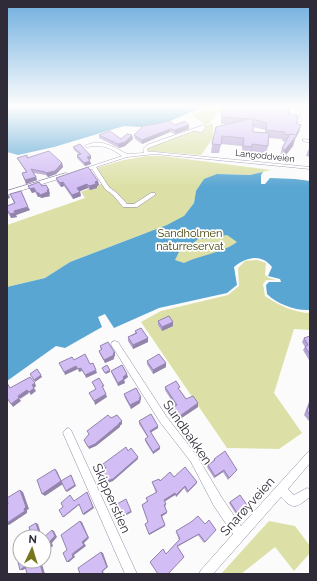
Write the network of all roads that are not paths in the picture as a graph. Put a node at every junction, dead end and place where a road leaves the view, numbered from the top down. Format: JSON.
{"nodes":[{"id":1,"x":184,"y":133,"type":"edge"},
{"id":2,"x":88,"y":146,"type":"dead end"},
{"id":3,"x":146,"y":153,"type":"junction"},
{"id":4,"x":126,"y":156,"type":"junction"},
{"id":5,"x":93,"y":167,"type":"junction"},
{"id":6,"x":310,"y":168,"type":"edge"},
{"id":7,"x":78,"y":172,"type":"edge"},
{"id":8,"x":70,"y":174,"type":"edge"},
{"id":9,"x":7,"y":193,"type":"edge"},
{"id":10,"x":153,"y":194,"type":"dead end"},
{"id":11,"x":115,"y":344,"type":"dead end"},
{"id":12,"x":68,"y":433,"type":"dead end"},
{"id":13,"x":310,"y":456,"type":"edge"},
{"id":14,"x":281,"y":489,"type":"junction"},
{"id":15,"x":306,"y":493,"type":"dead end"},
{"id":16,"x":240,"y":534,"type":"junction"},
{"id":17,"x":131,"y":574,"type":"edge"},
{"id":18,"x":204,"y":574,"type":"edge"}],
"edges":[{"from":1,"to":3,"type":"street","name":"Langoddveien"},
{"from":2,"to":4,"type":"street"},
{"from":3,"to":4,"type":"street","name":"Langoddveien"},
{"from":3,"to":6,"type":"street","name":"Langoddveien"},
{"from":4,"to":5,"type":"street","name":"Langoddveien"},
{"from":5,"to":7,"type":"street","name":"Langoddveien"},
{"from":5,"to":10,"type":"street"},
{"from":8,"to":9,"type":"street"},
{"from":11,"to":16,"type":"street","name":"Sundbakken"},
{"from":12,"to":17,"type":"street","name":"Skipperstien"},
{"from":13,"to":14,"type":"street","name":"Snarøyveien"},
{"from":14,"to":15,"type":"street"},
{"from":14,"to":16,"type":"street","name":"Snarøyveien"},
{"from":16,"to":18,"type":"street","name":"Snarøyveien"}]}
